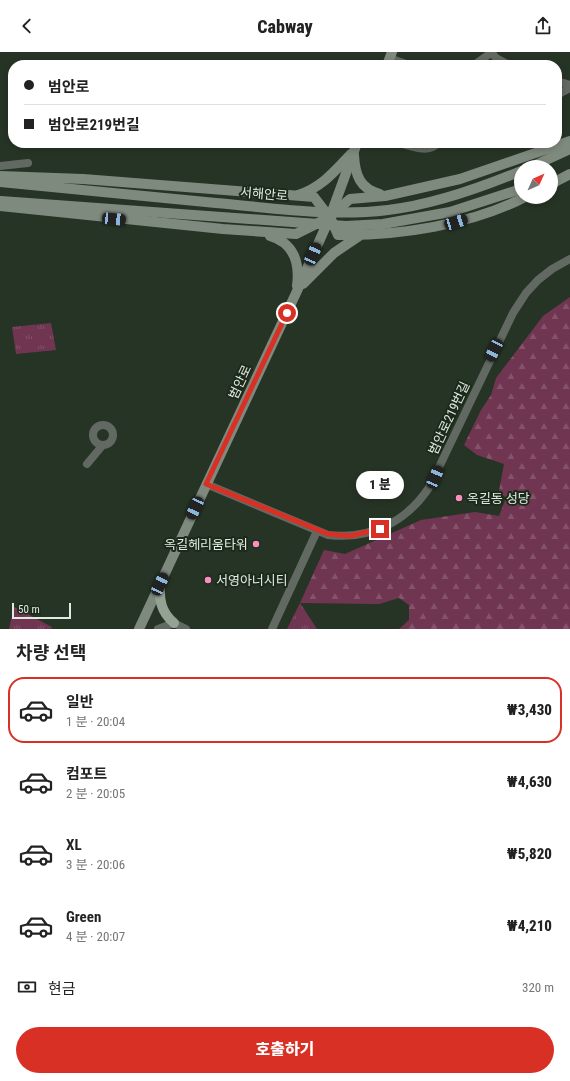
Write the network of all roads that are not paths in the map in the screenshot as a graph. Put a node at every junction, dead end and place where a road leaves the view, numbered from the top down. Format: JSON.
{"nodes":[{"id":1,"x":491,"y":53,"type":"edge"},
{"id":2,"x":481,"y":60,"type":"edge"},
{"id":3,"x":500,"y":60,"type":"edge"},
{"id":4,"x":354,"y":148,"type":"edge"},
{"id":5,"x":355,"y":148,"type":"edge"},
{"id":6,"x":355,"y":148,"type":"edge"},
{"id":7,"x":550,"y":148,"type":"edge"},
{"id":8,"x":570,"y":149,"type":"edge"},
{"id":9,"x":546,"y":160,"type":"edge"},
{"id":10,"x":28,"y":163,"type":"dead end"},
{"id":11,"x":0,"y":166,"type":"edge"},
{"id":12,"x":570,"y":169,"type":"edge"},
{"id":13,"x":558,"y":174,"type":"edge"},
{"id":14,"x":570,"y":174,"type":"edge"},
{"id":15,"x":514,"y":175,"type":"edge"},
{"id":16,"x":0,"y":176,"type":"edge"},
{"id":17,"x":558,"y":180,"type":"edge"},
{"id":18,"x":0,"y":182,"type":"edge"},
{"id":19,"x":514,"y":191,"type":"edge"},
{"id":20,"x":295,"y":196,"type":"junction"},
{"id":21,"x":385,"y":196,"type":"junction"},
{"id":22,"x":0,"y":201,"type":"edge"},
{"id":23,"x":514,"y":202,"type":"edge"},
{"id":24,"x":0,"y":206,"type":"edge"},
{"id":25,"x":330,"y":217,"type":"junction"},
{"id":26,"x":260,"y":233,"type":"junction"},
{"id":27,"x":360,"y":236,"type":"junction"},
{"id":28,"x":570,"y":259,"type":"edge"},
{"id":29,"x":297,"y":292,"type":"junction"},
{"id":30,"x":102,"y":446,"type":"dead end"},
{"id":31,"x":87,"y":464,"type":"dead end"},
{"id":32,"x":206,"y":484,"type":"junction"},
{"id":33,"x":317,"y":531,"type":"junction"},
{"id":34,"x":160,"y":584,"type":"junction"},
{"id":35,"x":174,"y":623,"type":"junction"},
{"id":36,"x":139,"y":629,"type":"edge"},
{"id":37,"x":158,"y":629,"type":"edge"},
{"id":38,"x":186,"y":629,"type":"edge"},
{"id":39,"x":272,"y":629,"type":"edge"}],
"edges":[{"from":1,"to":2,"type":"street"},
{"from":1,"to":3,"type":"street"},
{"from":4,"to":20,"type":"main road"},
{"from":5,"to":21,"type":"main road"},
{"from":6,"to":25,"type":"main road","name":"범안로"},
{"from":7,"to":21,"type":"main road"},
{"from":8,"to":9,"type":"main road"},
{"from":10,"to":11,"type":"street"},
{"from":12,"to":13,"type":"main road"},
{"from":14,"to":17,"type":"main road"},
{"from":15,"to":18,"type":"main road","name":"서해안로"},
{"from":16,"to":20,"type":"main road"},
{"from":19,"to":22,"type":"main road","name":"서해안로"},
{"from":20,"to":25,"type":"main road"},
{"from":21,"to":25,"type":"main road"},
{"from":23,"to":27,"type":"main road"},
{"from":24,"to":26,"type":"main road"},
{"from":25,"to":26,"type":"main road"},
{"from":25,"to":27,"type":"main road"},
{"from":25,"to":29,"type":"main road","name":"범안로"},
{"from":26,"to":29,"type":"main road"},
{"from":27,"to":29,"type":"main road"},
{"from":28,"to":33,"type":"street","name":"범안로219번길"},
{"from":29,"to":32,"type":"main road","name":"범안로"},
{"from":30,"to":31,"type":"street"},
{"from":32,"to":33,"type":"street","name":"범안로219번길"},
{"from":32,"to":34,"type":"main road","name":"범안로"},
{"from":33,"to":39,"type":"street"},
{"from":34,"to":35,"type":"main road"},
{"from":34,"to":36,"type":"main road","name":"범안로"},
{"from":35,"to":37,"type":"street"},
{"from":35,"to":38,"type":"street"}]}
